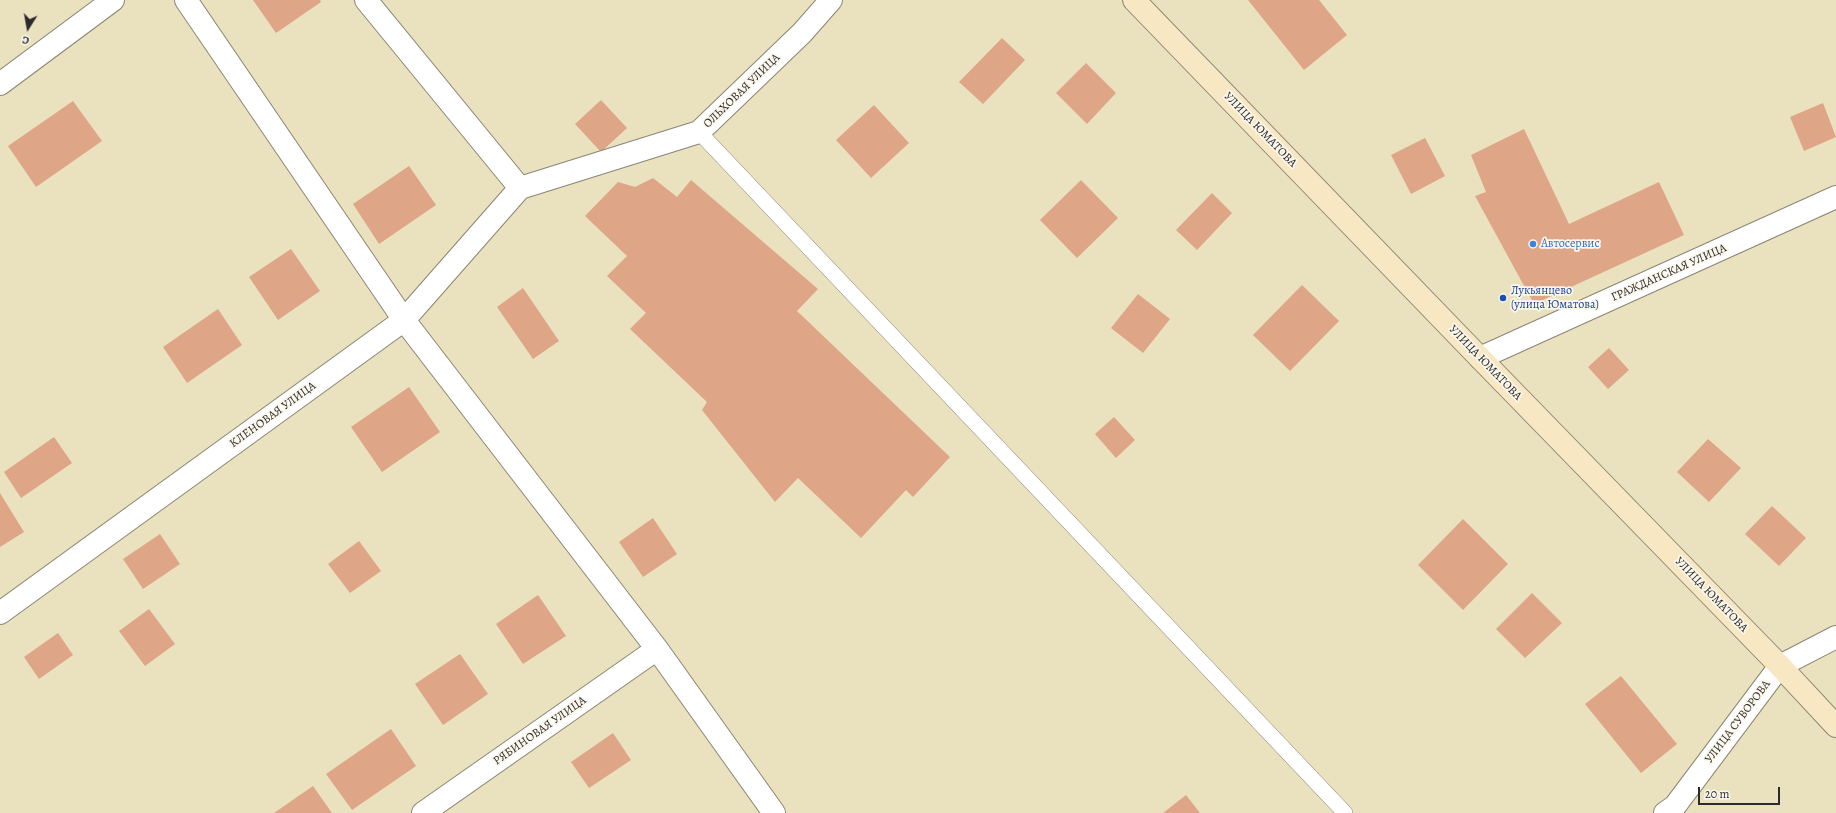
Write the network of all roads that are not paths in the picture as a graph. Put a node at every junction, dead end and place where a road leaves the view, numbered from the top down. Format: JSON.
{"nodes":[{"id":1,"x":113,"y":0,"type":"edge"},
{"id":2,"x":186,"y":0,"type":"edge"},
{"id":3,"x":366,"y":0,"type":"edge"},
{"id":4,"x":831,"y":0,"type":"edge"},
{"id":5,"x":1143,"y":3,"type":"edge"},
{"id":6,"x":0,"y":84,"type":"edge"},
{"id":7,"x":698,"y":132,"type":"junction"},
{"id":8,"x":520,"y":188,"type":"junction"},
{"id":9,"x":1836,"y":197,"type":"edge"},
{"id":10,"x":404,"y":320,"type":"junction"},
{"id":11,"x":1480,"y":358,"type":"junction"},
{"id":12,"x":0,"y":613,"type":"edge"},
{"id":13,"x":1836,"y":637,"type":"edge"},
{"id":14,"x":657,"y":649,"type":"junction"},
{"id":15,"x":1780,"y":666,"type":"junction"},
{"id":16,"x":1836,"y":726,"type":"edge"},
{"id":17,"x":1674,"y":811,"type":"edge"},
{"id":18,"x":423,"y":813,"type":"edge"},
{"id":19,"x":774,"y":813,"type":"edge"},
{"id":20,"x":1345,"y":813,"type":"edge"}],
"edges":[{"from":1,"to":6,"type":"street"},
{"from":2,"to":10,"type":"street"},
{"from":3,"to":8,"type":"street"},
{"from":4,"to":7,"type":"street","name":"ОЛЬХОВАЯ УЛИЦА"},
{"from":5,"to":11,"type":"main road","name":"УЛИЦА ЮМАТОВА"},
{"from":7,"to":8,"type":"street","name":"ОЛЬХОВАЯ УЛИЦА"},
{"from":7,"to":20,"type":"lane"},
{"from":8,"to":10,"type":"street","name":"КЛЕНОВАЯ УЛИЦА"},
{"from":9,"to":11,"type":"street","name":"ГРАЖДАНСКАЯ УЛИЦА"},
{"from":10,"to":12,"type":"street","name":"КЛЕНОВАЯ УЛИЦА"},
{"from":10,"to":14,"type":"street"},
{"from":11,"to":15,"type":"main road","name":"УЛИЦА ЮМАТОВА"},
{"from":13,"to":15,"type":"street"},
{"from":14,"to":18,"type":"street","name":"РЯБИНОВАЯ УЛИЦА"},
{"from":14,"to":19,"type":"street"},
{"from":15,"to":16,"type":"main road","name":"УЛИЦА ЮМАТОВА"},
{"from":15,"to":17,"type":"street","name":"УЛИЦА СУВОРОВА"}]}
